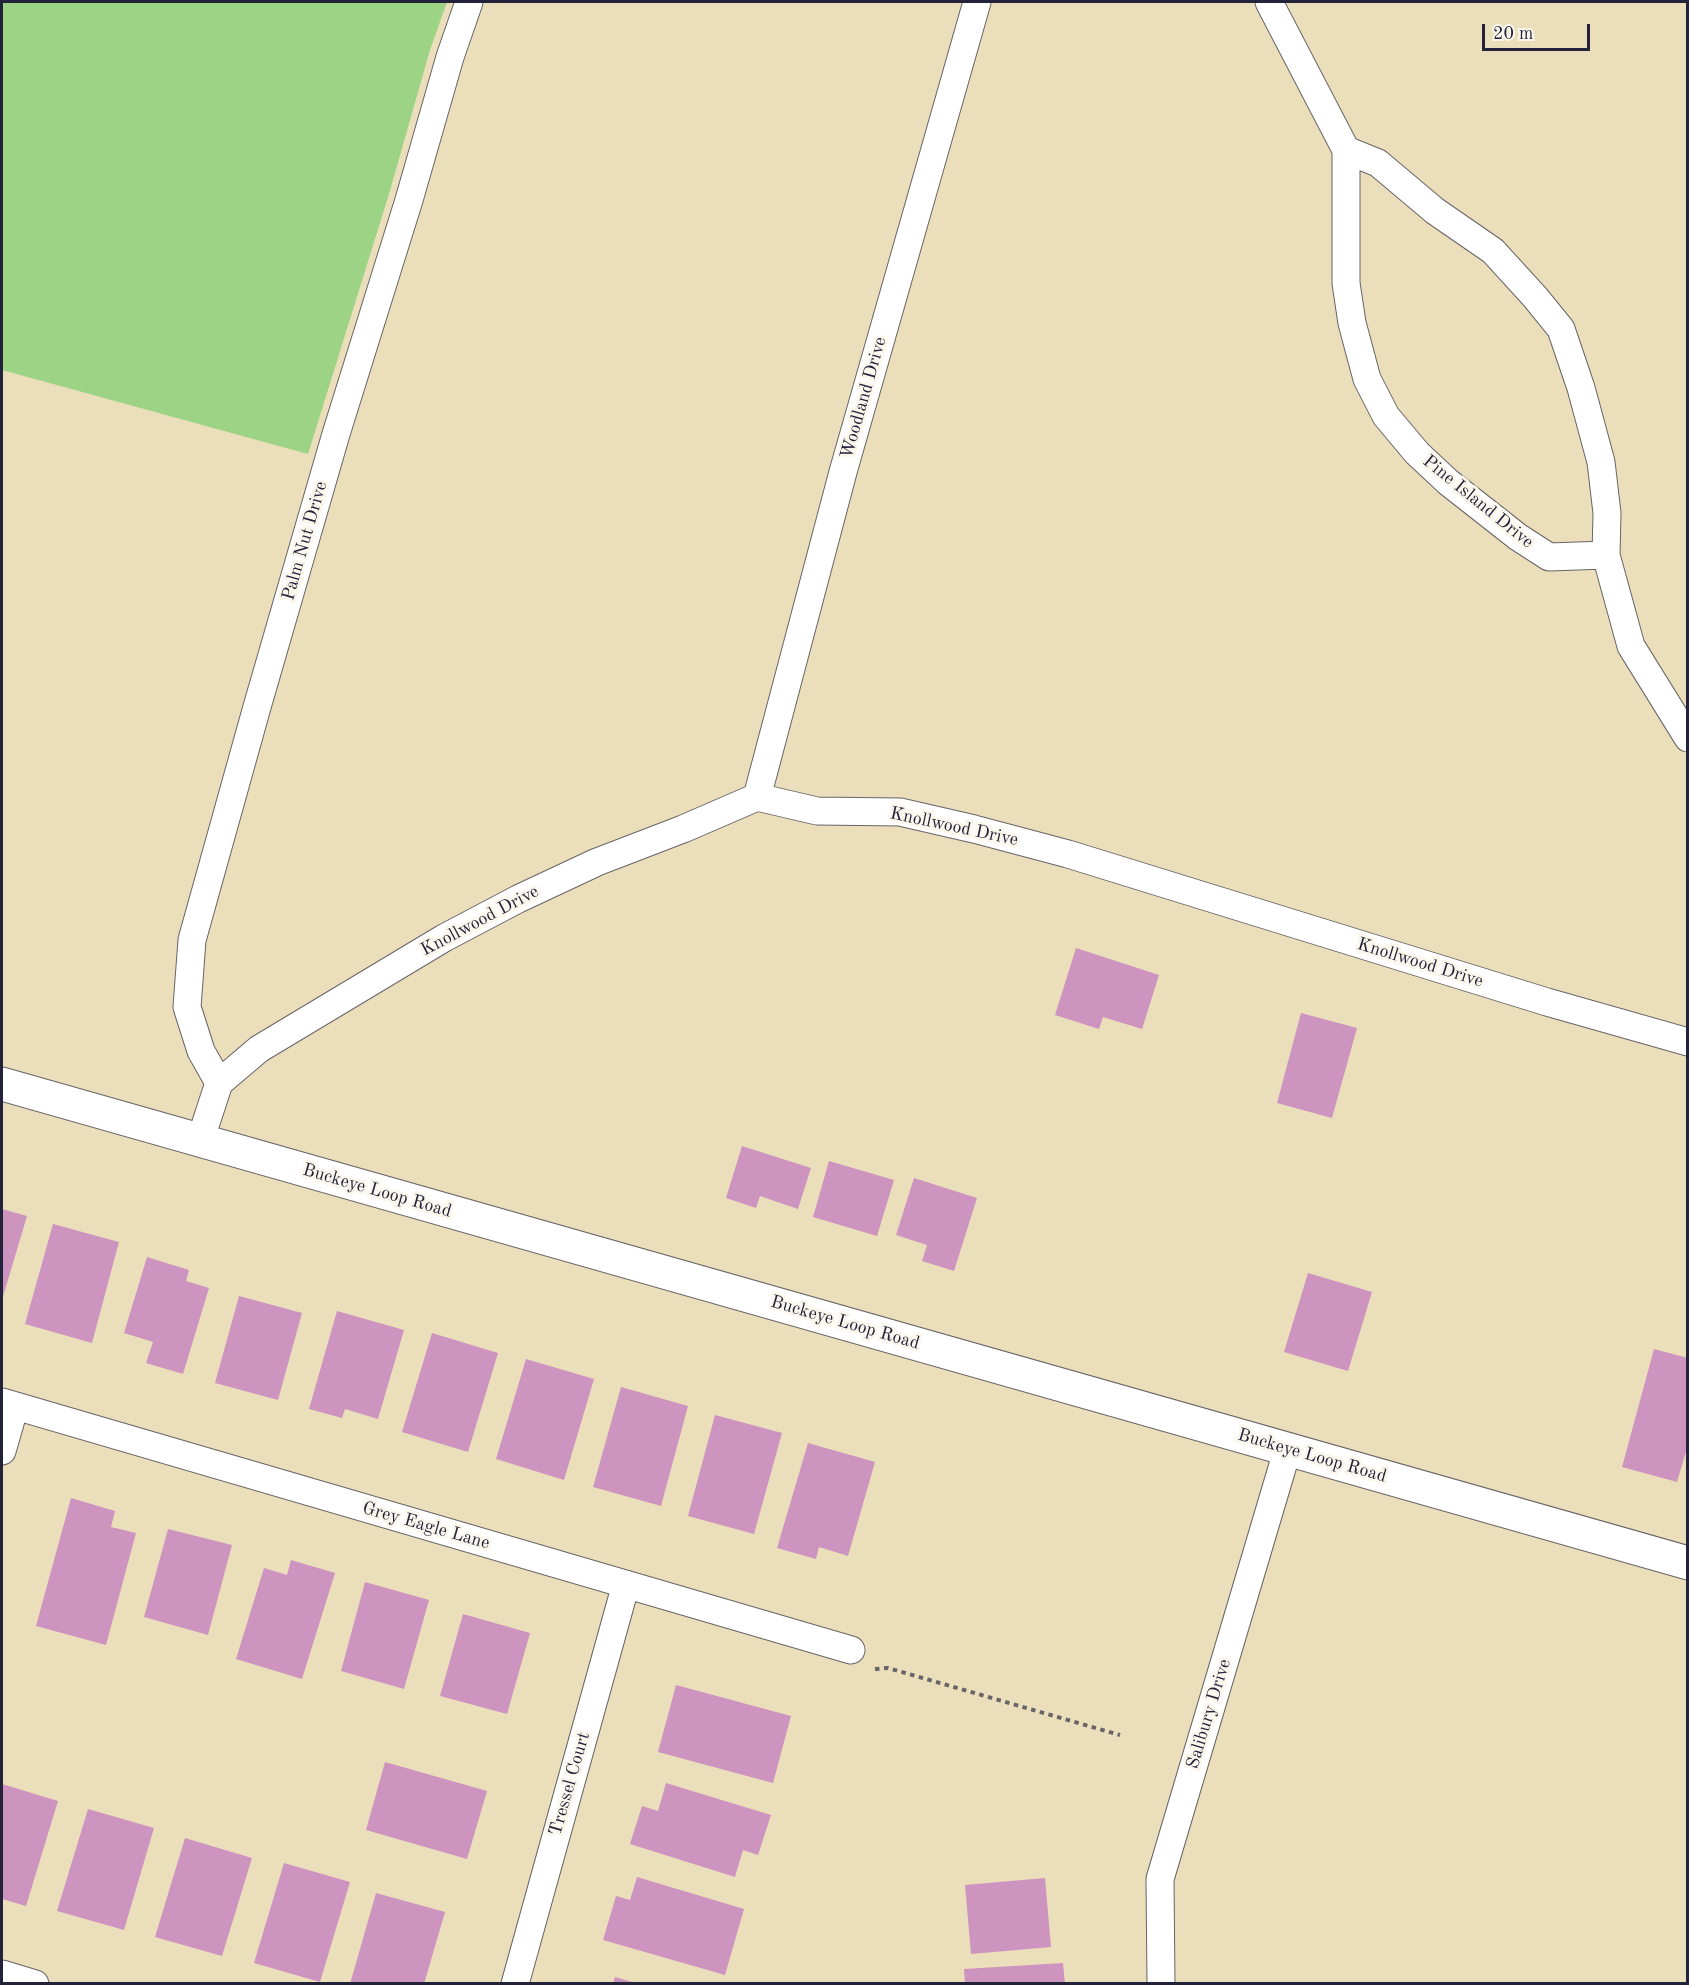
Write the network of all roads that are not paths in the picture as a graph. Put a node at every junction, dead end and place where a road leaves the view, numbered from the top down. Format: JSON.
{"nodes":[{"id":1,"x":469,"y":2,"type":"edge"},
{"id":2,"x":976,"y":2,"type":"edge"},
{"id":3,"x":1269,"y":2,"type":"edge"},
{"id":4,"x":1346,"y":150,"type":"junction"},
{"id":5,"x":1606,"y":555,"type":"junction"},
{"id":6,"x":1688,"y":738,"type":"edge"},
{"id":7,"x":757,"y":797,"type":"junction"},
{"id":8,"x":1688,"y":1042,"type":"edge"},
{"id":9,"x":219,"y":1083,"type":"junction"},
{"id":10,"x":2,"y":1084,"type":"edge"},
{"id":11,"x":200,"y":1141,"type":"junction"},
{"id":12,"x":8,"y":1404,"type":"edge"},
{"id":13,"x":1288,"y":1449,"type":"junction"},
{"id":14,"x":2,"y":1451,"type":"edge"},
{"id":15,"x":1688,"y":1563,"type":"edge"},
{"id":16,"x":626,"y":1584,"type":"junction"},
{"id":17,"x":851,"y":1650,"type":"dead end"},
{"id":18,"x":2,"y":1974,"type":"edge"},
{"id":19,"x":35,"y":1983,"type":"edge"},
{"id":20,"x":515,"y":1983,"type":"edge"},
{"id":21,"x":1161,"y":1983,"type":"edge"}],
"edges":[{"from":1,"to":9,"type":"street","name":"Palm Nut Drive"},
{"from":2,"to":7,"type":"street","name":"Woodland Drive"},
{"from":3,"to":4,"type":"street","name":"Pine Island Drive"},
{"from":4,"to":5,"type":"street"},
{"from":4,"to":5,"type":"street","name":"Pine Island Drive"},
{"from":5,"to":6,"type":"street"},
{"from":7,"to":8,"type":"street","name":"Knollwood Drive"},
{"from":7,"to":9,"type":"street","name":"Knollwood Drive"},
{"from":9,"to":11,"type":"street"},
{"from":10,"to":11,"type":"street","name":"Buckeye Loop Road"},
{"from":11,"to":13,"type":"street","name":"Buckeye Loop Road"},
{"from":12,"to":14,"type":"street"},
{"from":12,"to":16,"type":"street","name":"Grey Eagle Lane"},
{"from":13,"to":15,"type":"street","name":"Buckeye Loop Road"},
{"from":13,"to":21,"type":"street","name":"Salibury Drive"},
{"from":16,"to":17,"type":"street","name":"Grey Eagle Lane"},
{"from":16,"to":20,"type":"street","name":"Tressel Court"},
{"from":18,"to":19,"type":"street"}]}
